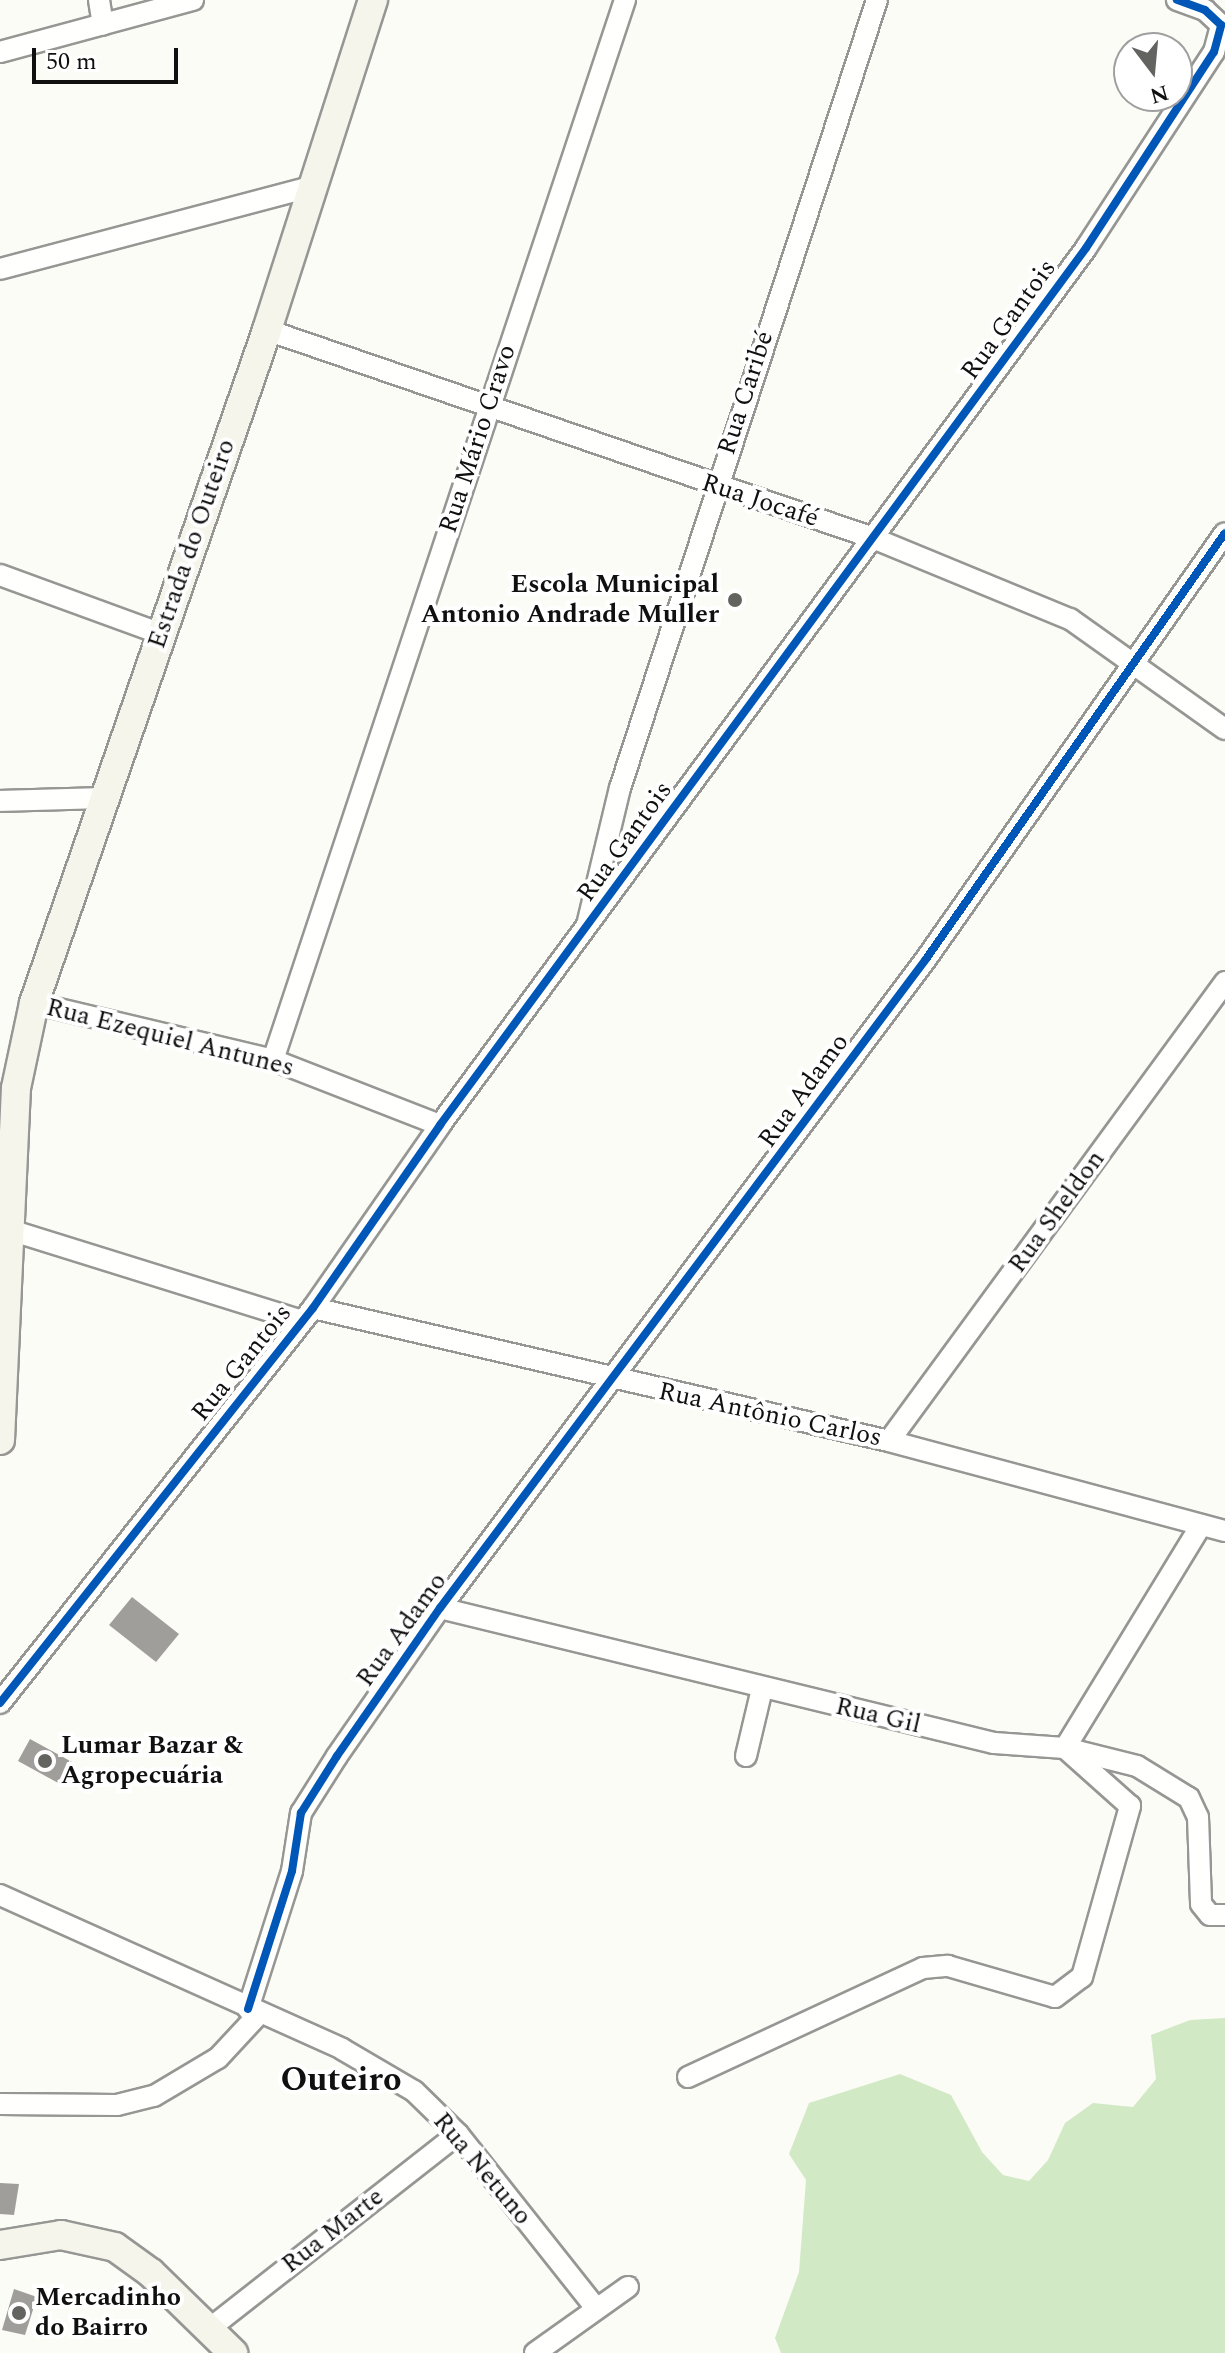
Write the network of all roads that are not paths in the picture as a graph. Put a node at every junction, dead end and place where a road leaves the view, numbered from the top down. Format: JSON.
{"nodes":[{"id":1,"x":99,"y":0,"type":"edge"},
{"id":2,"x":193,"y":0,"type":"edge"},
{"id":3,"x":373,"y":0,"type":"edge"},
{"id":4,"x":625,"y":0,"type":"edge"},
{"id":5,"x":877,"y":0,"type":"edge"},
{"id":6,"x":1177,"y":0,"type":"edge"},
{"id":7,"x":103,"y":25,"type":"junction"},
{"id":8,"x":0,"y":52,"type":"edge"},
{"id":9,"x":314,"y":186,"type":"junction"},
{"id":10,"x":0,"y":269,"type":"edge"},
{"id":11,"x":267,"y":330,"type":"junction"},
{"id":12,"x":489,"y":404,"type":"junction"},
{"id":13,"x":716,"y":488,"type":"junction"},
{"id":14,"x":1225,"y":533,"type":"edge"},
{"id":15,"x":873,"y":538,"type":"junction"},
{"id":16,"x":0,"y":575,"type":"edge"},
{"id":17,"x":161,"y":634,"type":"junction"},
{"id":18,"x":1137,"y":666,"type":"junction"},
{"id":19,"x":1225,"y":729,"type":"edge"},
{"id":20,"x":102,"y":798,"type":"junction"},
{"id":21,"x":0,"y":801,"type":"edge"},
{"id":22,"x":587,"y":929,"type":"junction"},
{"id":23,"x":1225,"y":982,"type":"edge"},
{"id":24,"x":34,"y":1003,"type":"junction"},
{"id":25,"x":273,"y":1060,"type":"junction"},
{"id":26,"x":8,"y":1088,"type":"edge"},
{"id":27,"x":440,"y":1125,"type":"junction"},
{"id":28,"x":10,"y":1230,"type":"junction"},
{"id":29,"x":306,"y":1314,"type":"junction"},
{"id":30,"x":615,"y":1381,"type":"junction"},
{"id":31,"x":0,"y":1440,"type":"edge"},
{"id":32,"x":889,"y":1441,"type":"junction"},
{"id":33,"x":1201,"y":1525,"type":"junction"},
{"id":34,"x":1225,"y":1531,"type":"edge"},
{"id":35,"x":440,"y":1608,"type":"junction"},
{"id":36,"x":762,"y":1689,"type":"junction"},
{"id":37,"x":0,"y":1703,"type":"edge"},
{"id":38,"x":1065,"y":1748,"type":"junction"},
{"id":39,"x":746,"y":1756,"type":"dead end"},
{"id":40,"x":0,"y":1895,"type":"edge"},
{"id":41,"x":1225,"y":1915,"type":"edge"},
{"id":42,"x":253,"y":2012,"type":"junction"},
{"id":43,"x":688,"y":2077,"type":"dead end"},
{"id":44,"x":0,"y":2104,"type":"edge"},
{"id":45,"x":458,"y":2134,"type":"junction"},
{"id":46,"x":0,"y":2245,"type":"edge"},
{"id":47,"x":628,"y":2287,"type":"dead end"},
{"id":48,"x":595,"y":2307,"type":"junction"},
{"id":49,"x":209,"y":2329,"type":"junction"},
{"id":50,"x":233,"y":2353,"type":"edge"},
{"id":51,"x":535,"y":2353,"type":"edge"}],
"edges":[{"from":1,"to":7,"type":"street"},
{"from":2,"to":7,"type":"street"},
{"from":3,"to":9,"type":"street","name":"Estrada do Outeiro"},
{"from":4,"to":12,"type":"street","name":"Rua Mário Cravo"},
{"from":5,"to":13,"type":"street","name":"Rua Caribé"},
{"from":6,"to":15,"type":"street","name":"Rua Gantois"},
{"from":7,"to":8,"type":"street"},
{"from":9,"to":10,"type":"street"},
{"from":9,"to":11,"type":"street","name":"Estrada do Outeiro"},
{"from":11,"to":12,"type":"street","name":"Rua Jocafé"},
{"from":11,"to":17,"type":"street","name":"Estrada do Outeiro"},
{"from":12,"to":13,"type":"street","name":"Rua Jocafé"},
{"from":12,"to":25,"type":"street","name":"Rua Mário Cravo"},
{"from":13,"to":15,"type":"street","name":"Rua Jocafé"},
{"from":13,"to":22,"type":"street","name":"Rua Caribé"},
{"from":14,"to":18,"type":"street","name":"Rua Adamo"},
{"from":15,"to":18,"type":"street","name":"Rua Jocafé"},
{"from":15,"to":22,"type":"street","name":"Rua Gantois"},
{"from":16,"to":17,"type":"street"},
{"from":17,"to":20,"type":"street","name":"Estrada do Outeiro"},
{"from":18,"to":19,"type":"street","name":"Rua Jocafé"},
{"from":18,"to":30,"type":"street","name":"Rua Adamo"},
{"from":20,"to":21,"type":"street"},
{"from":20,"to":24,"type":"street","name":"Estrada do Outeiro"},
{"from":22,"to":27,"type":"street","name":"Rua Gantois"},
{"from":23,"to":32,"type":"street","name":"Rua Sheldon"},
{"from":24,"to":25,"type":"street","name":"Rua Ezequiel Antunes"},
{"from":24,"to":26,"type":"street","name":"Estrada do Outeiro"},
{"from":25,"to":27,"type":"street","name":"Rua Ezequiel Antunes"},
{"from":26,"to":28,"type":"street","name":"Estrada do Outeiro"},
{"from":27,"to":29,"type":"street","name":"Rua Gantois"},
{"from":28,"to":29,"type":"street","name":"Rua Antônio Carlos"},
{"from":28,"to":31,"type":"street","name":"Estrada do Outeiro"},
{"from":29,"to":30,"type":"street","name":"Rua Antônio Carlos"},
{"from":29,"to":37,"type":"street","name":"Rua Gantois"},
{"from":30,"to":32,"type":"street","name":"Rua Antônio Carlos"},
{"from":30,"to":35,"type":"street","name":"Rua Adamo"},
{"from":32,"to":33,"type":"street","name":"Rua Antônio Carlos"},
{"from":33,"to":34,"type":"street","name":"Rua Antônio Carlos"},
{"from":33,"to":38,"type":"street"},
{"from":35,"to":36,"type":"street","name":"Rua Gil"},
{"from":35,"to":42,"type":"street","name":"Rua Adamo"},
{"from":36,"to":38,"type":"street","name":"Rua Gil"},
{"from":36,"to":39,"type":"street"},
{"from":38,"to":41,"type":"street","name":"Rua Gil"},
{"from":38,"to":43,"type":"street"},
{"from":40,"to":42,"type":"street","name":"Rua Netuno"},
{"from":42,"to":44,"type":"street"},
{"from":42,"to":45,"type":"street","name":"Rua Netuno"},
{"from":45,"to":48,"type":"street","name":"Rua Netuno"},
{"from":45,"to":49,"type":"street","name":"Rua Marte"},
{"from":46,"to":49,"type":"street"},
{"from":47,"to":48,"type":"street"},
{"from":48,"to":51,"type":"street"},
{"from":49,"to":50,"type":"street"}]}
